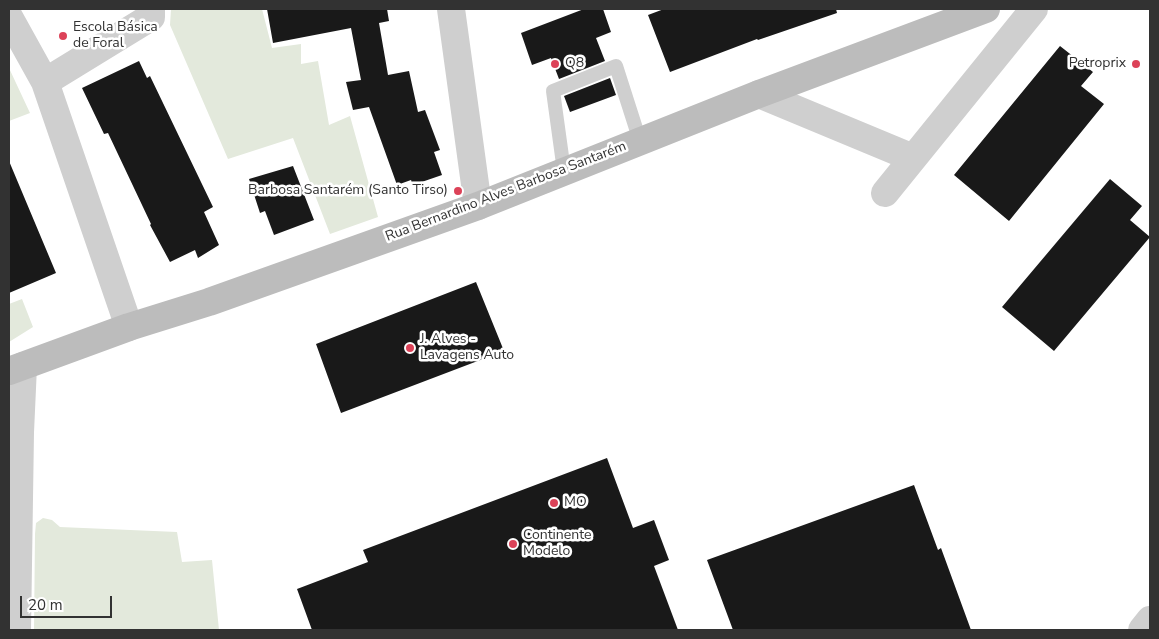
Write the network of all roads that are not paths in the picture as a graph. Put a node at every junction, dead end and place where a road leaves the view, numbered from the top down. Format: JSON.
{"nodes":[{"id":1,"x":151,"y":9,"type":"edge"},
{"id":2,"x":451,"y":9,"type":"edge"},
{"id":3,"x":986,"y":9,"type":"edge"},
{"id":4,"x":1034,"y":9,"type":"edge"},
{"id":5,"x":9,"y":17,"type":"edge"},
{"id":6,"x":44,"y":82,"type":"junction"},
{"id":7,"x":759,"y":94,"type":"junction"},
{"id":8,"x":640,"y":141,"type":"junction"},
{"id":9,"x":913,"y":158,"type":"junction"},
{"id":10,"x":564,"y":171,"type":"junction"},
{"id":11,"x":884,"y":192,"type":"dead end"},
{"id":12,"x":478,"y":206,"type":"junction"},
{"id":13,"x":128,"y":327,"type":"junction"},
{"id":14,"x":16,"y":369,"type":"edge"},
{"id":15,"x":1150,"y":620,"type":"edge"},
{"id":16,"x":17,"y":630,"type":"edge"},
{"id":17,"x":1142,"y":630,"type":"edge"}],
"edges":[{"from":1,"to":6,"type":"street"},
{"from":2,"to":12,"type":"street"},
{"from":3,"to":7,"type":"street","name":"Rua Bernardino Alves Barbosa Santarém"},
{"from":4,"to":9,"type":"street"},
{"from":5,"to":6,"type":"street"},
{"from":6,"to":13,"type":"street"},
{"from":7,"to":8,"type":"street","name":"Rua Bernardino Alves Barbosa Santarém"},
{"from":7,"to":9,"type":"street"},
{"from":8,"to":10,"type":"street","name":"Rua Bernardino Alves Barbosa Santarém"},
{"from":8,"to":10,"type":"lane"},
{"from":9,"to":11,"type":"street"},
{"from":10,"to":12,"type":"street","name":"Rua Bernardino Alves Barbosa Santarém"},
{"from":12,"to":13,"type":"street","name":"Rua Bernardino Alves Barbosa Santarém"},
{"from":13,"to":14,"type":"street","name":"Rua Bernardino Alves Barbosa Santarém"},
{"from":14,"to":16,"type":"street"},
{"from":15,"to":17,"type":"street"}]}
